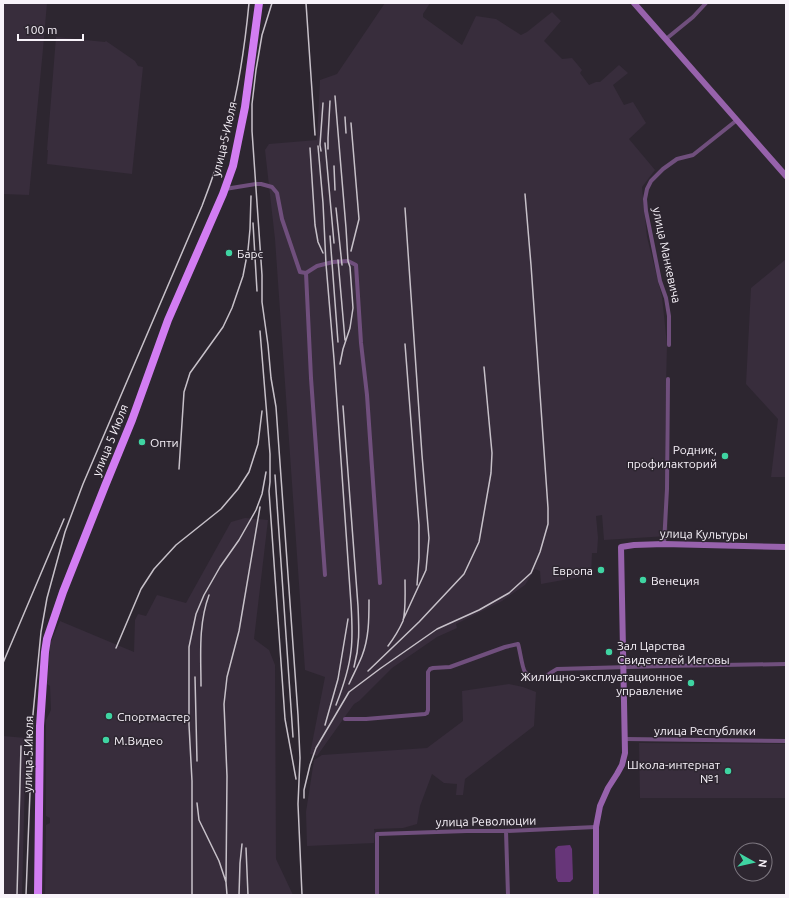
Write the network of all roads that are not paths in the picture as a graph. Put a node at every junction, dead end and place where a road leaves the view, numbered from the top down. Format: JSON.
{"nodes":[{"id":1,"x":259,"y":3,"type":"edge"},
{"id":2,"x":634,"y":3,"type":"edge"},
{"id":3,"x":706,"y":3,"type":"edge"},
{"id":4,"x":666,"y":39,"type":"junction"},
{"id":5,"x":737,"y":120,"type":"junction"},
{"id":6,"x":786,"y":176,"type":"edge"},
{"id":7,"x":224,"y":189,"type":"junction"},
{"id":8,"x":306,"y":272,"type":"junction"},
{"id":9,"x":669,"y":345,"type":"dead end"},
{"id":10,"x":668,"y":379,"type":"dead end"},
{"id":11,"x":664,"y":544,"type":"junction"},
{"id":12,"x":786,"y":547,"type":"edge"},
{"id":13,"x":325,"y":575,"type":"dead end"},
{"id":14,"x":380,"y":583,"type":"dead end"},
{"id":15,"x":786,"y":664,"type":"edge"},
{"id":16,"x":624,"y":667,"type":"junction"},
{"id":17,"x":344,"y":719,"type":"dead end"},
{"id":18,"x":625,"y":739,"type":"junction"},
{"id":19,"x":786,"y":740,"type":"edge"},
{"id":20,"x":596,"y":827,"type":"junction"},
{"id":21,"x":506,"y":831,"type":"junction"},
{"id":22,"x":38,"y":895,"type":"edge"},
{"id":23,"x":377,"y":895,"type":"edge"},
{"id":24,"x":508,"y":895,"type":"edge"},
{"id":25,"x":596,"y":895,"type":"edge"}],
"edges":[{"from":1,"to":7,"type":"highway","name":"улица 5 Июля"},
{"from":2,"to":4,"type":"street"},
{"from":3,"to":4,"type":"street"},
{"from":4,"to":5,"type":"street"},
{"from":5,"to":6,"type":"street"},
{"from":5,"to":9,"type":"street","name":"улица Манкевича"},
{"from":7,"to":8,"type":"street"},
{"from":7,"to":22,"type":"highway","name":"улица 5 Июля"},
{"from":8,"to":13,"type":"street"},
{"from":8,"to":14,"type":"street"},
{"from":10,"to":11,"type":"street"},
{"from":11,"to":12,"type":"street","name":"улица Культуры"},
{"from":11,"to":16,"type":"street","name":"улица Культуры"},
{"from":15,"to":16,"type":"street"},
{"from":16,"to":17,"type":"street"},
{"from":16,"to":18,"type":"street"},
{"from":18,"to":19,"type":"street","name":"улица Республики"},
{"from":18,"to":20,"type":"street"},
{"from":20,"to":21,"type":"street","name":"улица Революции"},
{"from":20,"to":25,"type":"street"},
{"from":21,"to":23,"type":"street","name":"улица Революции"},
{"from":21,"to":24,"type":"street"}]}
